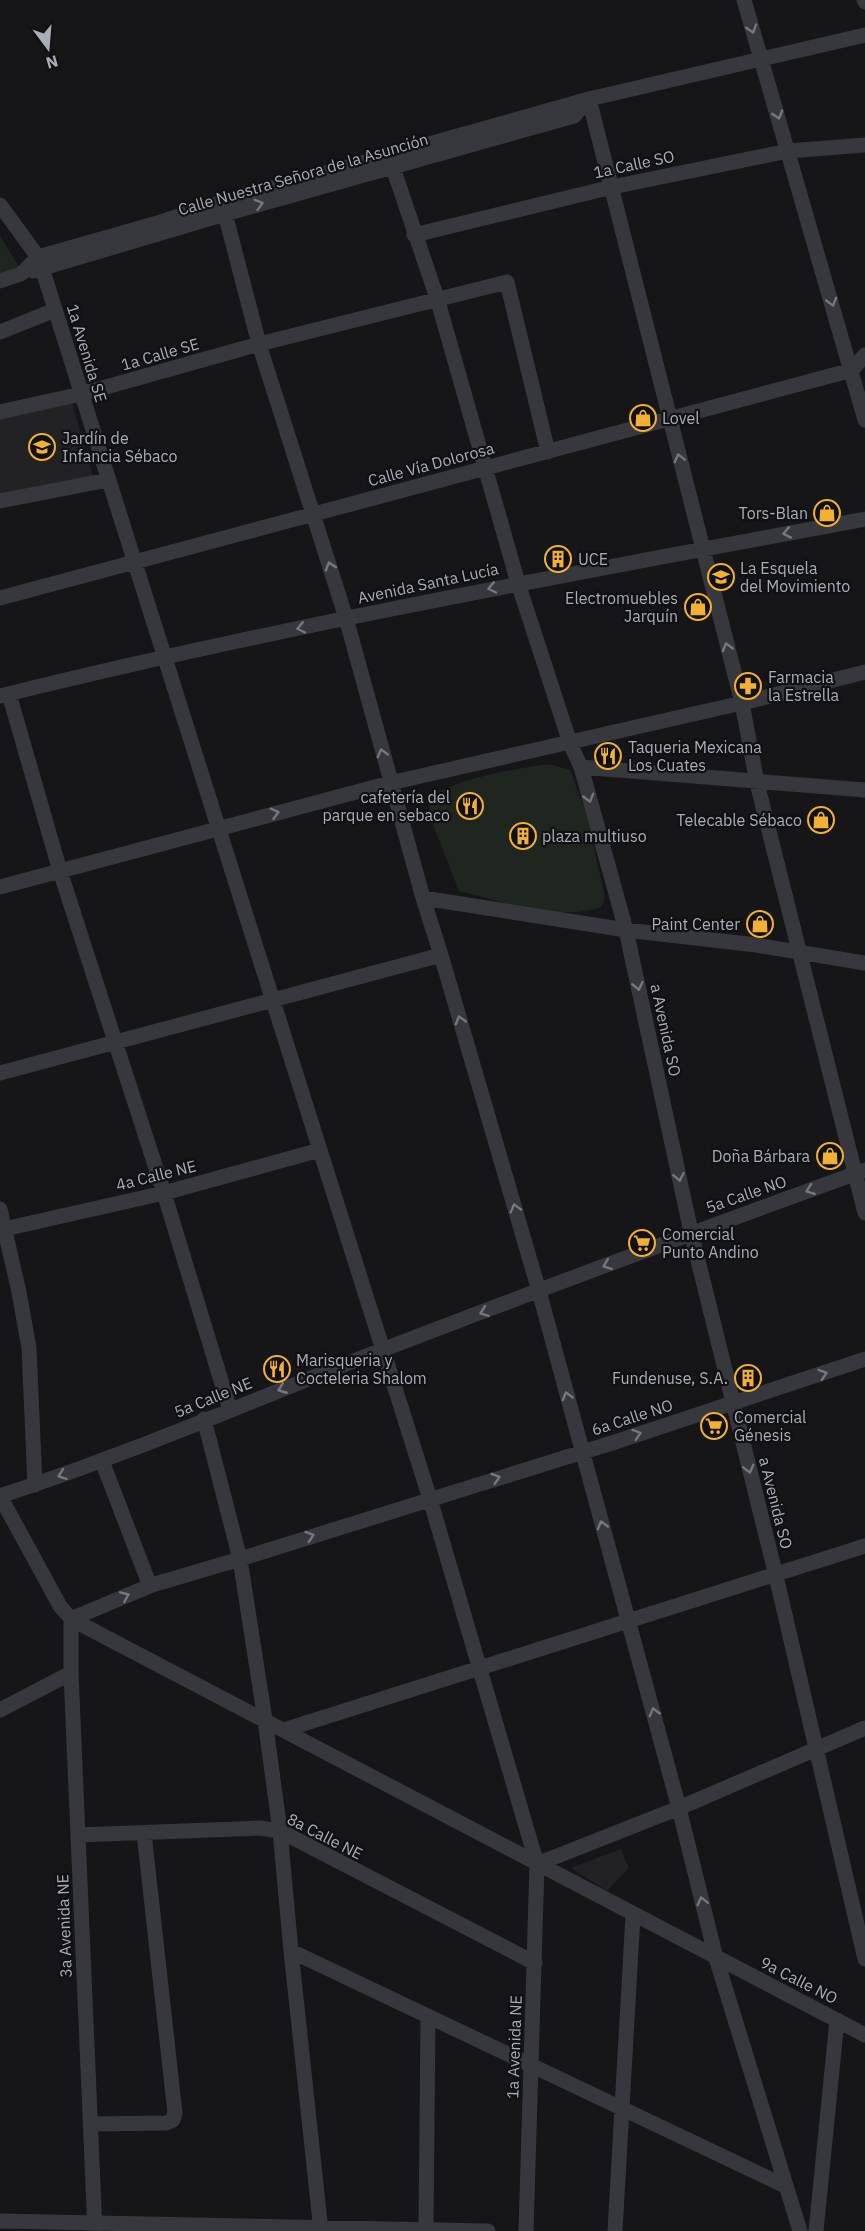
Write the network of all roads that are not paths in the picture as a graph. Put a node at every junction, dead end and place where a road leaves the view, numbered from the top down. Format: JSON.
{"nodes":[{"id":1,"x":744,"y":0,"type":"edge"},
{"id":2,"x":865,"y":35,"type":"edge"},
{"id":3,"x":761,"y":59,"type":"junction"},
{"id":4,"x":589,"y":99,"type":"junction"},
{"id":5,"x":865,"y":145,"type":"edge"},
{"id":6,"x":788,"y":151,"type":"junction"},
{"id":7,"x":390,"y":161,"type":"junction"},
{"id":8,"x":612,"y":187,"type":"junction"},
{"id":9,"x":0,"y":205,"type":"edge"},
{"id":10,"x":224,"y":208,"type":"junction"},
{"id":11,"x":414,"y":235,"type":"junction"},
{"id":12,"x":40,"y":263,"type":"junction"},
{"id":13,"x":0,"y":281,"type":"edge"},
{"id":14,"x":437,"y":298,"type":"junction"},
{"id":15,"x":55,"y":310,"type":"junction"},
{"id":16,"x":0,"y":332,"type":"edge"},
{"id":17,"x":259,"y":344,"type":"junction"},
{"id":18,"x":865,"y":355,"type":"edge"},
{"id":19,"x":852,"y":370,"type":"junction"},
{"id":20,"x":81,"y":394,"type":"junction"},
{"id":21,"x":0,"y":412,"type":"edge"},
{"id":22,"x":669,"y":419,"type":"junction"},
{"id":23,"x":865,"y":420,"type":"edge"},
{"id":24,"x":548,"y":452,"type":"junction"},
{"id":25,"x":485,"y":468,"type":"junction"},
{"id":26,"x":108,"y":480,"type":"junction"},
{"id":27,"x":0,"y":501,"type":"edge"},
{"id":28,"x":315,"y":514,"type":"junction"},
{"id":29,"x":865,"y":519,"type":"edge"},
{"id":30,"x":701,"y":549,"type":"junction"},
{"id":31,"x":134,"y":562,"type":"junction"},
{"id":32,"x":519,"y":583,"type":"junction"},
{"id":33,"x":0,"y":598,"type":"edge"},
{"id":34,"x":346,"y":618,"type":"junction"},
{"id":35,"x":164,"y":658,"type":"junction"},
{"id":36,"x":865,"y":672,"type":"edge"},
{"id":37,"x":4,"y":695,"type":"edge"},
{"id":38,"x":742,"y":703,"type":"junction"},
{"id":39,"x":570,"y":742,"type":"junction"},
{"id":40,"x":580,"y":767,"type":"junction"},
{"id":41,"x":390,"y":783,"type":"junction"},
{"id":42,"x":757,"y":783,"type":"junction"},
{"id":43,"x":865,"y":790,"type":"edge"},
{"id":44,"x":218,"y":829,"type":"junction"},
{"id":45,"x":60,"y":871,"type":"junction"},
{"id":46,"x":0,"y":887,"type":"edge"},
{"id":47,"x":423,"y":898,"type":"junction"},
{"id":48,"x":626,"y":930,"type":"junction"},
{"id":49,"x":800,"y":953,"type":"junction"},
{"id":50,"x":441,"y":955,"type":"junction"},
{"id":51,"x":865,"y":963,"type":"edge"},
{"id":52,"x":273,"y":1000,"type":"junction"},
{"id":53,"x":114,"y":1042,"type":"junction"},
{"id":54,"x":0,"y":1073,"type":"edge"},
{"id":55,"x":320,"y":1150,"type":"junction"},
{"id":56,"x":859,"y":1172,"type":"edge"},
{"id":57,"x":164,"y":1193,"type":"junction"},
{"id":58,"x":0,"y":1209,"type":"edge"},
{"id":59,"x":865,"y":1213,"type":"edge"},
{"id":60,"x":2,"y":1230,"type":"edge"},
{"id":61,"x":691,"y":1232,"type":"junction"},
{"id":62,"x":539,"y":1291,"type":"junction"},
{"id":63,"x":383,"y":1350,"type":"junction"},
{"id":64,"x":865,"y":1359,"type":"edge"},
{"id":65,"x":733,"y":1403,"type":"junction"},
{"id":66,"x":230,"y":1410,"type":"junction"},
{"id":67,"x":204,"y":1419,"type":"junction"},
{"id":68,"x":582,"y":1452,"type":"junction"},
{"id":69,"x":102,"y":1461,"type":"junction"},
{"id":70,"x":35,"y":1485,"type":"junction"},
{"id":71,"x":0,"y":1496,"type":"edge"},
{"id":72,"x":430,"y":1499,"type":"junction"},
{"id":73,"x":865,"y":1546,"type":"edge"},
{"id":74,"x":240,"y":1559,"type":"junction"},
{"id":75,"x":776,"y":1576,"type":"junction"},
{"id":76,"x":150,"y":1586,"type":"junction"},
{"id":77,"x":71,"y":1619,"type":"junction"},
{"id":78,"x":630,"y":1622,"type":"junction"},
{"id":79,"x":481,"y":1668,"type":"junction"},
{"id":80,"x":71,"y":1673,"type":"junction"},
{"id":81,"x":0,"y":1710,"type":"edge"},
{"id":82,"x":265,"y":1720,"type":"junction"},
{"id":83,"x":865,"y":1728,"type":"edge"},
{"id":84,"x":284,"y":1730,"type":"junction"},
{"id":85,"x":816,"y":1749,"type":"junction"},
{"id":86,"x":679,"y":1808,"type":"junction"},
{"id":87,"x":280,"y":1831,"type":"junction"},
{"id":88,"x":144,"y":1833,"type":"junction"},
{"id":89,"x":78,"y":1835,"type":"junction"},
{"id":90,"x":537,"y":1864,"type":"junction"},
{"id":91,"x":633,"y":1915,"type":"junction"},
{"id":92,"x":291,"y":1951,"type":"junction"},
{"id":93,"x":716,"y":1958,"type":"junction"},
{"id":94,"x":865,"y":1959,"type":"edge"},
{"id":95,"x":535,"y":1963,"type":"junction"},
{"id":96,"x":428,"y":2016,"type":"junction"},
{"id":97,"x":837,"y":2020,"type":"junction"},
{"id":98,"x":865,"y":2035,"type":"edge"},
{"id":99,"x":531,"y":2065,"type":"junction"},
{"id":100,"x":623,"y":2109,"type":"junction"},
{"id":101,"x":90,"y":2124,"type":"junction"},
{"id":102,"x":784,"y":2186,"type":"junction"},
{"id":103,"x":0,"y":2222,"type":"edge"},
{"id":104,"x":94,"y":2227,"type":"edge"},
{"id":105,"x":320,"y":2229,"type":"edge"},
{"id":106,"x":426,"y":2229,"type":"junction"},
{"id":107,"x":488,"y":2231,"type":"edge"},
{"id":108,"x":526,"y":2231,"type":"edge"},
{"id":109,"x":615,"y":2231,"type":"edge"},
{"id":110,"x":800,"y":2231,"type":"edge"},
{"id":111,"x":816,"y":2231,"type":"edge"}],
"edges":[{"from":1,"to":3,"type":"street","one_way":true},
{"from":2,"to":3,"type":"street","name":"Calle Nuestra Señora de la Asunción"},
{"from":3,"to":4,"type":"street","name":"Calle Nuestra Señora de la Asunción"},
{"from":3,"to":6,"type":"street","one_way":true},
{"from":4,"to":7,"type":"street","name":"Calle Nuestra Señora de la Asunción"},
{"from":4,"to":8,"type":"street"},
{"from":5,"to":6,"type":"street","name":"1a Calle SO"},
{"from":6,"to":8,"type":"street","name":"1a Calle SO"},
{"from":6,"to":19,"type":"street","one_way":true},
{"from":7,"to":10,"type":"street","name":"Calle Nuestra Señora de la Asunción"},
{"from":7,"to":11,"type":"street","name":"a Avenida SO"},
{"from":8,"to":11,"type":"street","name":"1a Calle SO"},
{"from":8,"to":22,"type":"street"},
{"from":9,"to":12,"type":"street","name":"1a Avenida SE"},
{"from":10,"to":12,"type":"street","name":"Calle Nuestra Señora de la Asunción"},
{"from":10,"to":17,"type":"street"},
{"from":11,"to":14,"type":"street","name":"a Avenida SO"},
{"from":12,"to":13,"type":"street","name":"Calle Nuestra Señora de la Asunción"},
{"from":12,"to":15,"type":"street","name":"1a Avenida SE"},
{"from":14,"to":17,"type":"street"},
{"from":14,"to":24,"type":"street"},
{"from":14,"to":25,"type":"street","name":"a Avenida SO"},
{"from":15,"to":16,"type":"street"},
{"from":15,"to":20,"type":"street","name":"1a Avenida SE"},
{"from":17,"to":20,"type":"street","name":"1a Calle SE"},
{"from":17,"to":28,"type":"street"},
{"from":18,"to":19,"type":"street"},
{"from":19,"to":22,"type":"street","name":"Calle Vía Dolorosa"},
{"from":19,"to":23,"type":"street"},
{"from":20,"to":21,"type":"street","name":"1a Calle SE"},
{"from":20,"to":26,"type":"street","name":"1a Avenida SE"},
{"from":22,"to":24,"type":"street","name":"Calle Vía Dolorosa"},
{"from":30,"to":22,"type":"street","one_way":true},
{"from":24,"to":25,"type":"street","name":"Calle Vía Dolorosa"},
{"from":25,"to":28,"type":"street","name":"Calle Vía Dolorosa"},
{"from":25,"to":32,"type":"street","name":"a Avenida SO"},
{"from":26,"to":27,"type":"street"},
{"from":26,"to":31,"type":"street","name":"1a Avenida SE"},
{"from":28,"to":31,"type":"street","name":"Calle Vía Dolorosa"},
{"from":34,"to":28,"type":"street","one_way":true},
{"from":29,"to":30,"type":"street","name":"Avenida Santa Lucía","one_way":true},
{"from":30,"to":32,"type":"street","name":"Avenida Santa Lucía"},
{"from":38,"to":30,"type":"street","one_way":true},
{"from":31,"to":33,"type":"street","name":"Calle Vía Dolorosa"},
{"from":31,"to":35,"type":"street"},
{"from":32,"to":34,"type":"street","name":"Avenida Santa Lucía","one_way":true},
{"from":32,"to":39,"type":"street","name":"a Avenida SO"},
{"from":34,"to":35,"type":"street","name":"Avenida Santa Lucía","one_way":true},
{"from":41,"to":34,"type":"street","one_way":true},
{"from":35,"to":37,"type":"street","name":"Avenida Santa Lucía"},
{"from":35,"to":44,"type":"street","name":"1a Avenida NE"},
{"from":36,"to":38,"type":"street"},
{"from":37,"to":45,"type":"street"},
{"from":38,"to":39,"type":"street"},
{"from":38,"to":42,"type":"street"},
{"from":39,"to":40,"type":"street","name":"a Avenida SO"},
{"from":39,"to":41,"type":"street"},
{"from":40,"to":42,"type":"street"},
{"from":40,"to":48,"type":"street","name":"a Avenida SO","one_way":true},
{"from":44,"to":41,"type":"street","one_way":true},
{"from":41,"to":47,"type":"street"},
{"from":42,"to":43,"type":"street"},
{"from":42,"to":49,"type":"street"},
{"from":44,"to":45,"type":"street"},
{"from":44,"to":52,"type":"street","name":"1a Avenida NE"},
{"from":45,"to":46,"type":"street"},
{"from":45,"to":53,"type":"street"},
{"from":47,"to":48,"type":"street"},
{"from":47,"to":50,"type":"street"},
{"from":48,"to":49,"type":"street"},
{"from":48,"to":61,"type":"street","name":"a Avenida SO","one_way":true},
{"from":49,"to":51,"type":"street"},
{"from":49,"to":56,"type":"street"},
{"from":50,"to":52,"type":"street"},
{"from":62,"to":50,"type":"street","one_way":true},
{"from":52,"to":53,"type":"street"},
{"from":52,"to":55,"type":"street","name":"1a Avenida NE"},
{"from":53,"to":54,"type":"street"},
{"from":53,"to":57,"type":"street"},
{"from":55,"to":57,"type":"street","name":"4a Calle NE"},
{"from":55,"to":63,"type":"street","name":"1a Avenida NE"},
{"from":56,"to":59,"type":"street"},
{"from":56,"to":61,"type":"street","name":"5a Calle NO","one_way":true},
{"from":57,"to":60,"type":"street","name":"4a Calle NE"},
{"from":57,"to":66,"type":"street"},
{"from":58,"to":60,"type":"street"},
{"from":60,"to":70,"type":"street"},
{"from":61,"to":62,"type":"street","name":"5a Calle NO","one_way":true},
{"from":61,"to":65,"type":"street","name":"a Avenida SO"},
{"from":62,"to":63,"type":"street","name":"5a Calle NE","one_way":true},
{"from":68,"to":62,"type":"street","one_way":true},
{"from":63,"to":66,"type":"street","name":"5a Calle NE","one_way":true},
{"from":63,"to":72,"type":"street","name":"1a Avenida NE"},
{"from":65,"to":64,"type":"street","name":"6a Calle NO","one_way":true},
{"from":68,"to":65,"type":"street","name":"6a Calle NO","one_way":true},
{"from":65,"to":75,"type":"street","name":"a Avenida SO","one_way":true},
{"from":66,"to":67,"type":"street","name":"5a Calle NE"},
{"from":67,"to":69,"type":"street","name":"5a Calle NE"},
{"from":67,"to":74,"type":"street"},
{"from":72,"to":68,"type":"street","name":"6a Calle NO","one_way":true},
{"from":78,"to":68,"type":"street","one_way":true},
{"from":69,"to":70,"type":"street","name":"5a Calle NE","one_way":true},
{"from":69,"to":76,"type":"street"},
{"from":70,"to":71,"type":"street","name":"5a Calle NE"},
{"from":71,"to":77,"type":"street"},
{"from":74,"to":72,"type":"street","name":"6a Calle NO","one_way":true},
{"from":72,"to":79,"type":"street","name":"1a Avenida NE"},
{"from":73,"to":75,"type":"street"},
{"from":74,"to":76,"type":"street","name":"6a Calle NO"},
{"from":74,"to":82,"type":"street"},
{"from":75,"to":78,"type":"street"},
{"from":75,"to":85,"type":"street","name":"a Avenida SO"},
{"from":77,"to":76,"type":"street","name":"6a Calle NO","one_way":true},
{"from":77,"to":80,"type":"street","name":"3a Avenida NE"},
{"from":77,"to":82,"type":"street","name":"9a Calle NO"},
{"from":78,"to":79,"type":"street"},
{"from":86,"to":78,"type":"street","one_way":true},
{"from":79,"to":84,"type":"street"},
{"from":79,"to":90,"type":"street","name":"1a Avenida NE"},
{"from":80,"to":81,"type":"street"},
{"from":80,"to":89,"type":"street","name":"3a Avenida NE"},
{"from":82,"to":84,"type":"street","name":"9a Calle NO"},
{"from":82,"to":87,"type":"street"},
{"from":83,"to":85,"type":"street"},
{"from":84,"to":90,"type":"street","name":"9a Calle NO"},
{"from":85,"to":86,"type":"street"},
{"from":85,"to":94,"type":"street","name":"a Avenida SO"},
{"from":86,"to":90,"type":"street"},
{"from":93,"to":86,"type":"street","one_way":true},
{"from":87,"to":88,"type":"street","name":"8a Calle NE"},
{"from":87,"to":92,"type":"street"},
{"from":87,"to":95,"type":"street","name":"8a Calle NE"},
{"from":88,"to":89,"type":"street","name":"8a Calle NE"},
{"from":88,"to":101,"type":"street"},
{"from":89,"to":101,"type":"street","name":"3a Avenida NE"},
{"from":90,"to":91,"type":"street","name":"9a Calle NO"},
{"from":90,"to":95,"type":"street","name":"1a Avenida NE"},
{"from":91,"to":93,"type":"street","name":"9a Calle NO"},
{"from":91,"to":100,"type":"street"},
{"from":92,"to":96,"type":"street"},
{"from":92,"to":105,"type":"street"},
{"from":93,"to":97,"type":"street","name":"9a Calle NO"},
{"from":93,"to":102,"type":"street"},
{"from":95,"to":99,"type":"street","name":"1a Avenida NE"},
{"from":96,"to":99,"type":"street"},
{"from":96,"to":106,"type":"street"},
{"from":97,"to":98,"type":"street","name":"9a Calle NO"},
{"from":97,"to":111,"type":"street"},
{"from":99,"to":100,"type":"street"},
{"from":99,"to":108,"type":"street","name":"1a Avenida NE"},
{"from":100,"to":102,"type":"street"},
{"from":100,"to":109,"type":"street"},
{"from":101,"to":104,"type":"street","name":"3a Avenida NE"},
{"from":102,"to":110,"type":"street"},
{"from":103,"to":104,"type":"street"},
{"from":104,"to":105,"type":"street"},
{"from":105,"to":106,"type":"street"},
{"from":106,"to":107,"type":"street"}]}
